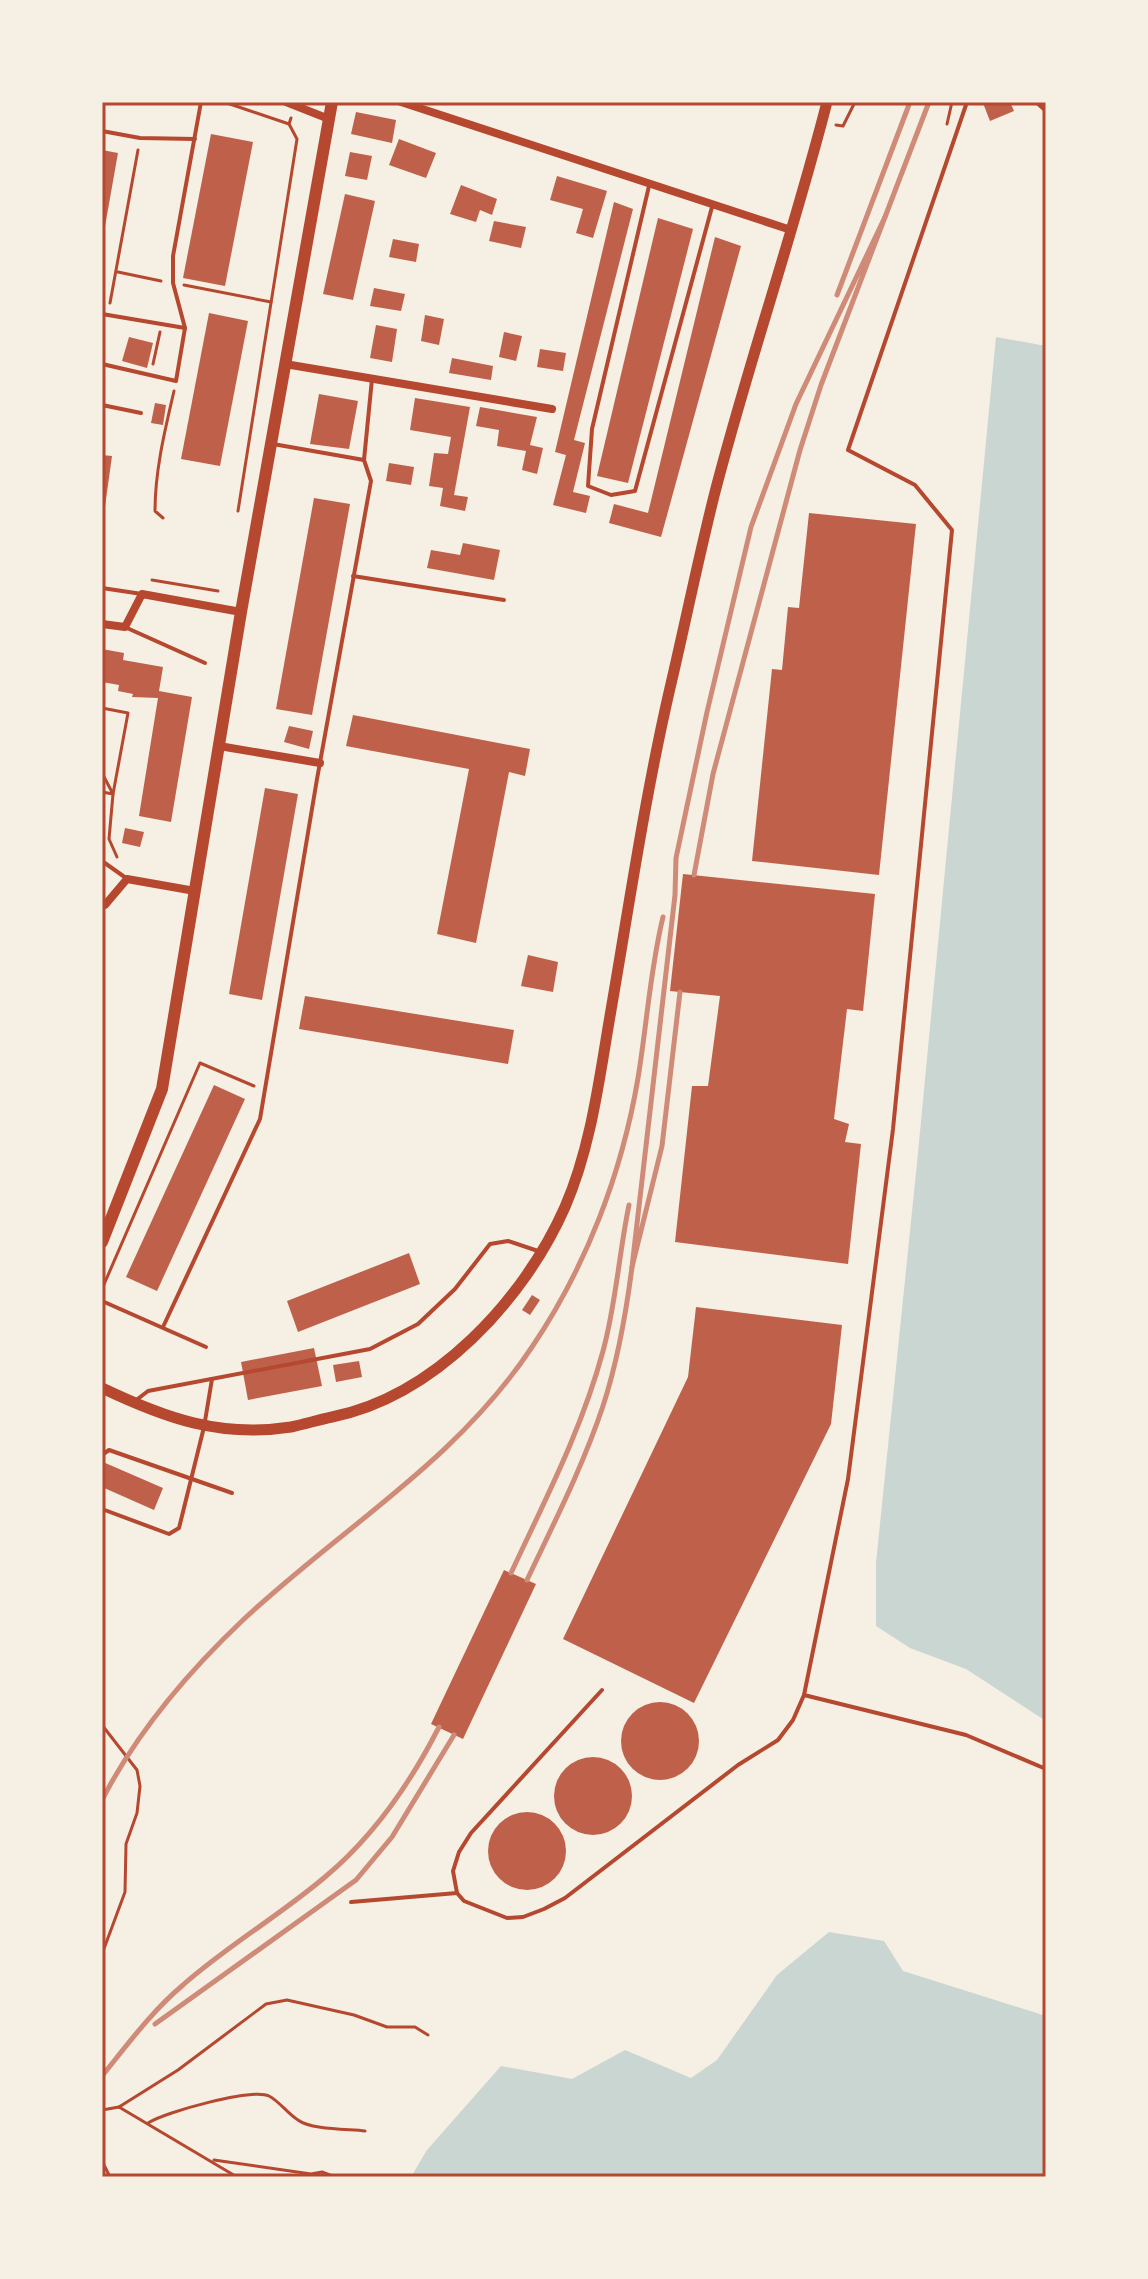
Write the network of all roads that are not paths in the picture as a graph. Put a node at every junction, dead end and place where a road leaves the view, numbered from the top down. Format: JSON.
{"nodes":[{"id":1,"x":201,"y":102,"type":"edge"},
{"id":2,"x":332,"y":102,"type":"edge"},
{"id":3,"x":401,"y":102,"type":"edge"},
{"id":4,"x":827,"y":102,"type":"edge"},
{"id":5,"x":967,"y":102,"type":"edge"},
{"id":6,"x":1036,"y":102,"type":"edge"},
{"id":7,"x":294,"y":103,"type":"edge"},
{"id":8,"x":1046,"y":111,"type":"edge"},
{"id":9,"x":329,"y":119,"type":"junction"},
{"id":10,"x":102,"y":131,"type":"edge"},
{"id":11,"x":195,"y":139,"type":"junction"},
{"id":12,"x":649,"y":183,"type":"junction"},
{"id":13,"x":713,"y":204,"type":"junction"},
{"id":14,"x":791,"y":230,"type":"junction"},
{"id":15,"x":105,"y":315,"type":"edge"},
{"id":16,"x":185,"y":328,"type":"junction"},
{"id":17,"x":102,"y":364,"type":"edge"},
{"id":18,"x":285,"y":364,"type":"junction"},
{"id":19,"x":372,"y":379,"type":"junction"},
{"id":20,"x":102,"y":405,"type":"edge"},
{"id":21,"x":552,"y":409,"type":"dead end"},
{"id":22,"x":141,"y":413,"type":"dead end"},
{"id":23,"x":271,"y":443,"type":"junction"},
{"id":24,"x":364,"y":460,"type":"junction"},
{"id":25,"x":353,"y":576,"type":"junction"},
{"id":26,"x":102,"y":588,"type":"edge"},
{"id":27,"x":142,"y":594,"type":"junction"},
{"id":28,"x":504,"y":600,"type":"dead end"},
{"id":29,"x":241,"y":612,"type":"junction"},
{"id":30,"x":102,"y":624,"type":"edge"},
{"id":31,"x":125,"y":627,"type":"junction"},
{"id":32,"x":205,"y":663,"type":"dead end"},
{"id":33,"x":219,"y":746,"type":"junction"},
{"id":34,"x":320,"y":763,"type":"junction"},
{"id":35,"x":102,"y":861,"type":"edge"},
{"id":36,"x":127,"y":879,"type":"junction"},
{"id":37,"x":195,"y":891,"type":"junction"},
{"id":38,"x":102,"y":904,"type":"edge"},
{"id":39,"x":102,"y":1242,"type":"edge"},
{"id":40,"x":540,"y":1252,"type":"junction"},
{"id":41,"x":102,"y":1301,"type":"edge"},
{"id":42,"x":163,"y":1327,"type":"junction"},
{"id":43,"x":206,"y":1347,"type":"dead end"},
{"id":44,"x":212,"y":1379,"type":"junction"},
{"id":45,"x":102,"y":1388,"type":"edge"},
{"id":46,"x":133,"y":1403,"type":"junction"},
{"id":47,"x":204,"y":1427,"type":"junction"},
{"id":48,"x":102,"y":1455,"type":"edge"},
{"id":49,"x":192,"y":1479,"type":"junction"},
{"id":50,"x":232,"y":1493,"type":"dead end"},
{"id":51,"x":102,"y":1509,"type":"edge"},
{"id":52,"x":602,"y":1690,"type":"dead end"},
{"id":53,"x":804,"y":1695,"type":"junction"},
{"id":54,"x":1046,"y":1769,"type":"edge"},
{"id":55,"x":457,"y":1893,"type":"junction"},
{"id":56,"x":351,"y":1902,"type":"dead end"}],
"edges":[{"from":1,"to":11,"type":"lane"},
{"from":2,"to":9,"type":"main road"},
{"from":3,"to":12,"type":"street"},
{"from":4,"to":14,"type":"street"},
{"from":5,"to":53,"type":"lane"},
{"from":6,"to":8,"type":"lane"},
{"from":7,"to":9,"type":"street"},
{"from":9,"to":18,"type":"main road"},
{"from":10,"to":11,"type":"lane"},
{"from":11,"to":16,"type":"lane"},
{"from":12,"to":13,"type":"street"},
{"from":12,"to":13,"type":"lane"},
{"from":13,"to":14,"type":"street"},
{"from":14,"to":40,"type":"street"},
{"from":15,"to":16,"type":"lane"},
{"from":16,"to":17,"type":"lane"},
{"from":18,"to":19,"type":"street"},
{"from":18,"to":23,"type":"main road"},
{"from":19,"to":21,"type":"street"},
{"from":19,"to":24,"type":"lane"},
{"from":20,"to":22,"type":"lane"},
{"from":23,"to":24,"type":"lane"},
{"from":23,"to":29,"type":"main road"},
{"from":24,"to":25,"type":"lane"},
{"from":25,"to":28,"type":"lane"},
{"from":25,"to":34,"type":"lane"},
{"from":26,"to":27,"type":"lane"},
{"from":27,"to":29,"type":"street"},
{"from":27,"to":31,"type":"street"},
{"from":29,"to":33,"type":"main road"},
{"from":30,"to":31,"type":"street"},
{"from":31,"to":32,"type":"lane"},
{"from":33,"to":34,"type":"street"},
{"from":33,"to":37,"type":"main road"},
{"from":34,"to":42,"type":"lane"},
{"from":35,"to":36,"type":"lane"},
{"from":36,"to":37,"type":"street"},
{"from":36,"to":38,"type":"street"},
{"from":37,"to":39,"type":"main road"},
{"from":40,"to":44,"type":"lane"},
{"from":40,"to":47,"type":"street"},
{"from":41,"to":42,"type":"lane"},
{"from":42,"to":43,"type":"lane"},
{"from":44,"to":46,"type":"lane"},
{"from":44,"to":47,"type":"lane"},
{"from":45,"to":46,"type":"street"},
{"from":46,"to":47,"type":"street"},
{"from":47,"to":49,"type":"lane"},
{"from":48,"to":49,"type":"lane"},
{"from":49,"to":50,"type":"lane"},
{"from":49,"to":51,"type":"lane"},
{"from":52,"to":55,"type":"lane"},
{"from":53,"to":54,"type":"lane"},
{"from":53,"to":55,"type":"lane"},
{"from":55,"to":56,"type":"lane"}]}
